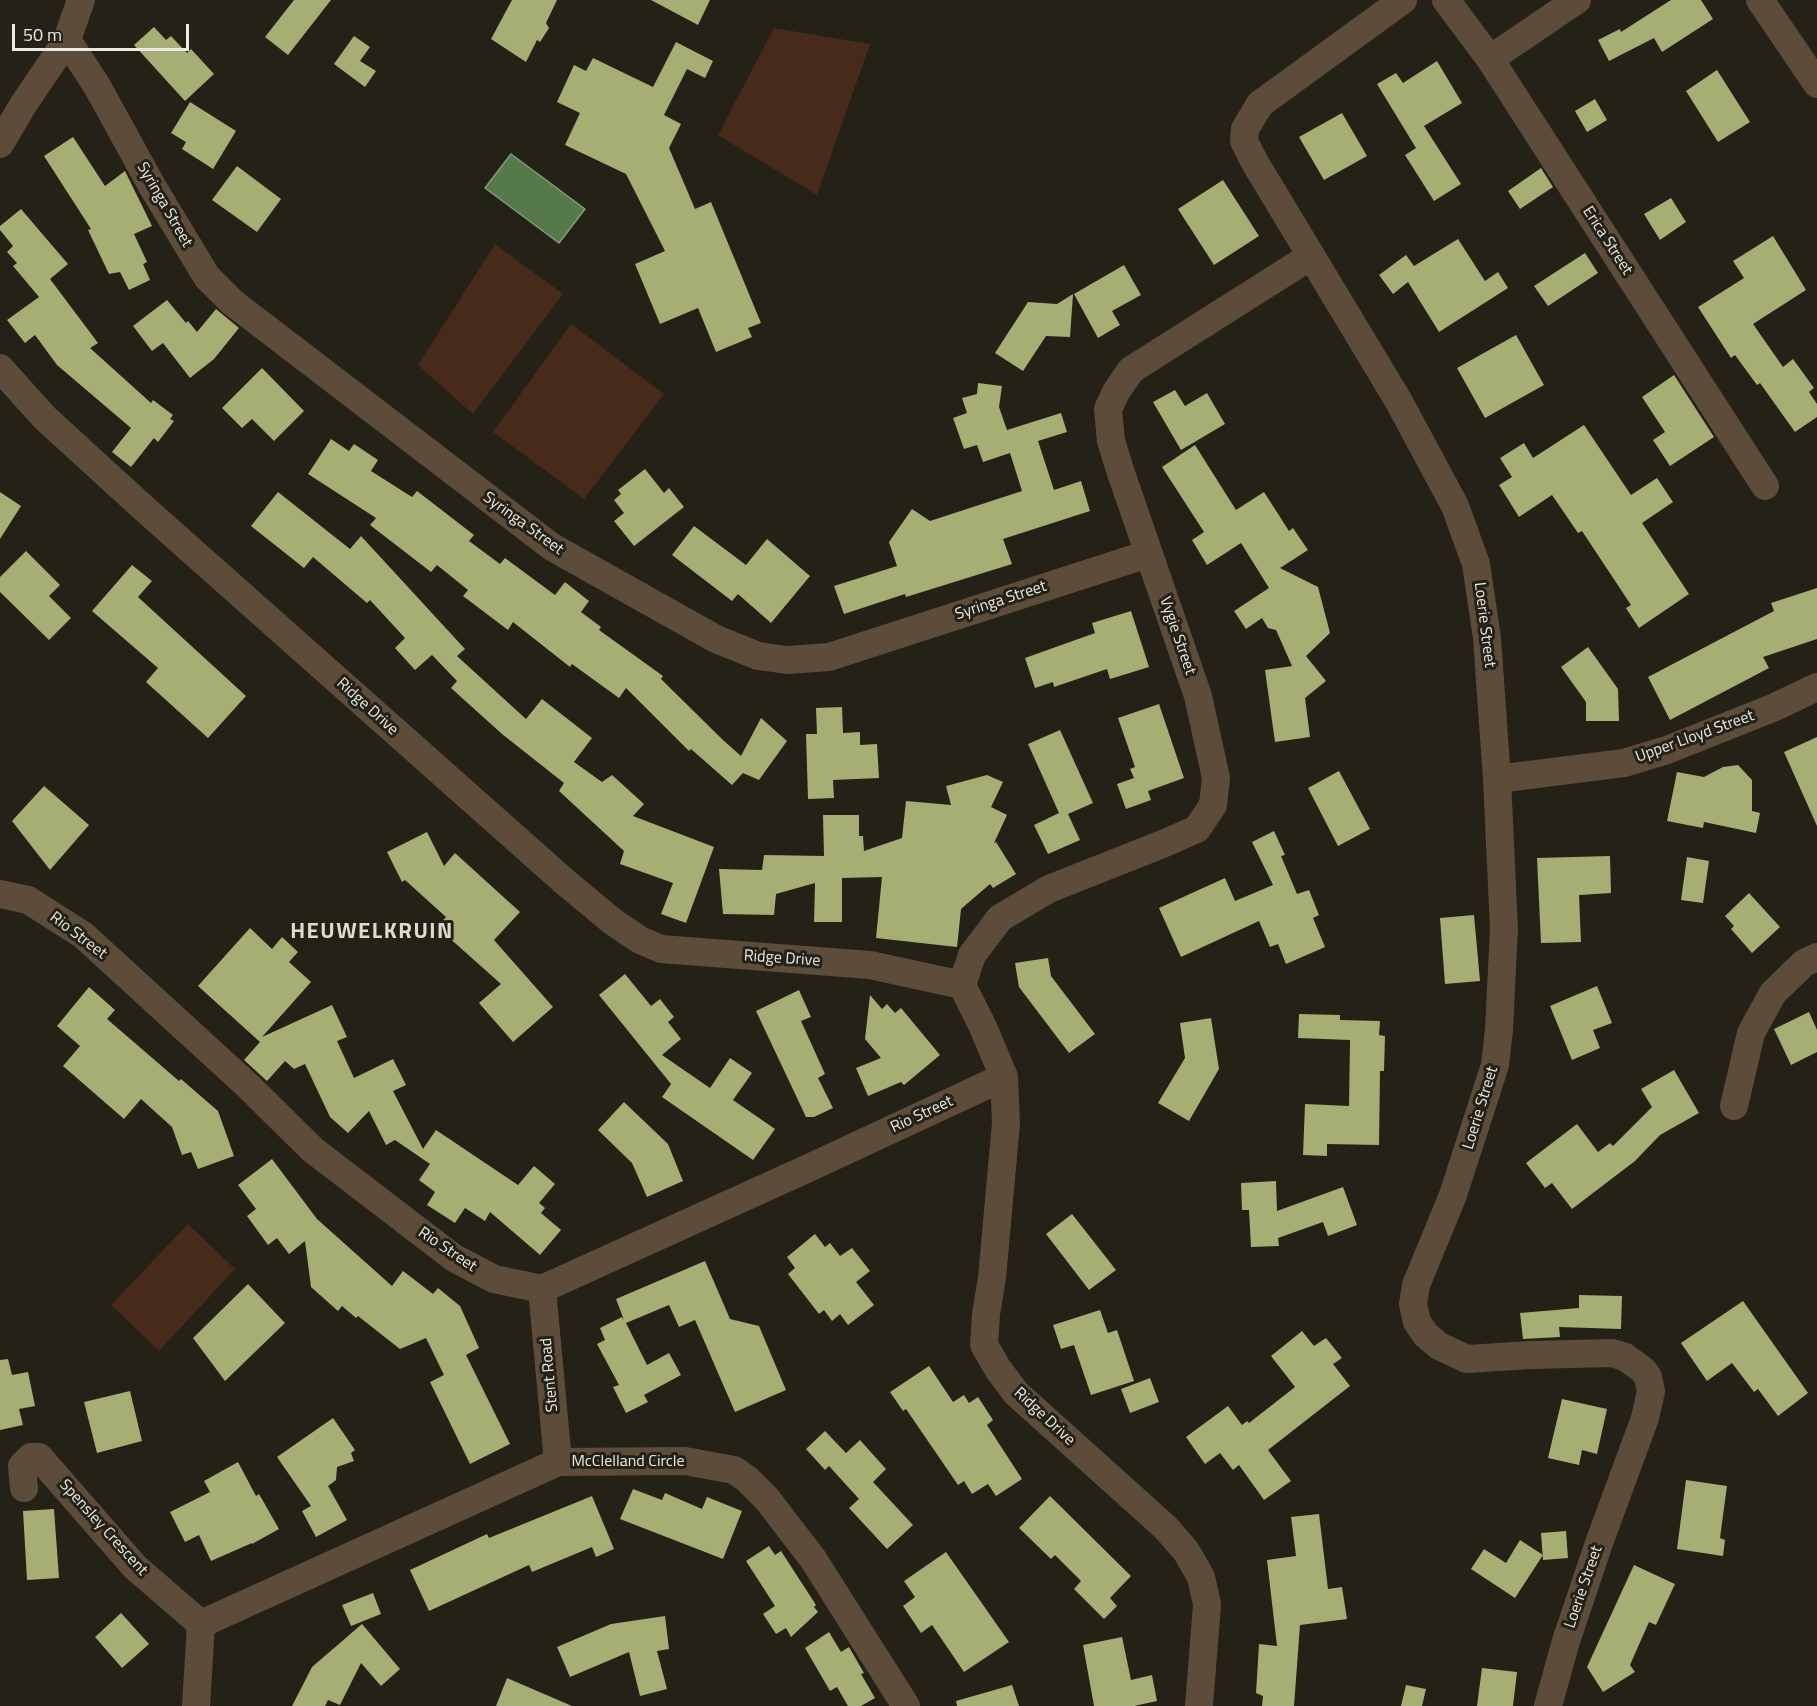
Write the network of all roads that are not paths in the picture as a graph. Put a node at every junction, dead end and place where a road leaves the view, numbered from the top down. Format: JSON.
{"nodes":[{"id":1,"x":81,"y":0,"type":"edge"},
{"id":2,"x":1403,"y":0,"type":"edge"},
{"id":3,"x":1446,"y":0,"type":"edge"},
{"id":4,"x":1577,"y":0,"type":"edge"},
{"id":5,"x":1761,"y":0,"type":"edge"},
{"id":6,"x":67,"y":40,"type":"junction"},
{"id":7,"x":1490,"y":59,"type":"junction"},
{"id":8,"x":1817,"y":84,"type":"edge"},
{"id":9,"x":0,"y":144,"type":"edge"},
{"id":10,"x":1311,"y":256,"type":"junction"},
{"id":11,"x":0,"y":368,"type":"edge"},
{"id":12,"x":1765,"y":486,"type":"dead end"},
{"id":13,"x":1148,"y":554,"type":"junction"},
{"id":14,"x":1817,"y":687,"type":"edge"},
{"id":15,"x":1497,"y":779,"type":"junction"},
{"id":16,"x":0,"y":894,"type":"edge"},
{"id":17,"x":1817,"y":957,"type":"edge"},
{"id":18,"x":962,"y":984,"type":"junction"},
{"id":19,"x":1004,"y":1077,"type":"junction"},
{"id":20,"x":1734,"y":1106,"type":"dead end"},
{"id":21,"x":542,"y":1289,"type":"junction"},
{"id":22,"x":558,"y":1462,"type":"junction"},
{"id":23,"x":24,"y":1488,"type":"dead end"},
{"id":24,"x":201,"y":1624,"type":"junction"},
{"id":25,"x":196,"y":1706,"type":"edge"},
{"id":26,"x":906,"y":1706,"type":"edge"},
{"id":27,"x":1199,"y":1706,"type":"edge"},
{"id":28,"x":1548,"y":1706,"type":"edge"}],
"edges":[{"from":1,"to":6,"type":"street"},
{"from":2,"to":10,"type":"street"},
{"from":3,"to":7,"type":"street","name":"Erica Street"},
{"from":4,"to":7,"type":"street"},
{"from":5,"to":8,"type":"street"},
{"from":6,"to":9,"type":"street"},
{"from":6,"to":13,"type":"street","name":"Syringa Street"},
{"from":7,"to":12,"type":"street","name":"Erica Street"},
{"from":10,"to":13,"type":"street","name":"Vygie Street"},
{"from":10,"to":15,"type":"street","name":"Loerie Street"},
{"from":11,"to":18,"type":"street","name":"Ridge Drive"},
{"from":13,"to":18,"type":"street","name":"Vygie Street"},
{"from":14,"to":15,"type":"street","name":"Upper Lloyd Street"},
{"from":15,"to":28,"type":"street","name":"Loerie Street"},
{"from":16,"to":21,"type":"street","name":"Rio Street"},
{"from":17,"to":20,"type":"street"},
{"from":18,"to":19,"type":"street","name":"Ridge Drive"},
{"from":19,"to":21,"type":"street","name":"Rio Street"},
{"from":19,"to":27,"type":"street","name":"Ridge Drive"},
{"from":21,"to":22,"type":"street","name":"Stent Road"},
{"from":22,"to":24,"type":"street","name":"McClelland Circle"},
{"from":22,"to":26,"type":"street","name":"McClelland Circle"},
{"from":23,"to":24,"type":"street","name":"Spensley Crescent"},
{"from":24,"to":25,"type":"street"}]}
